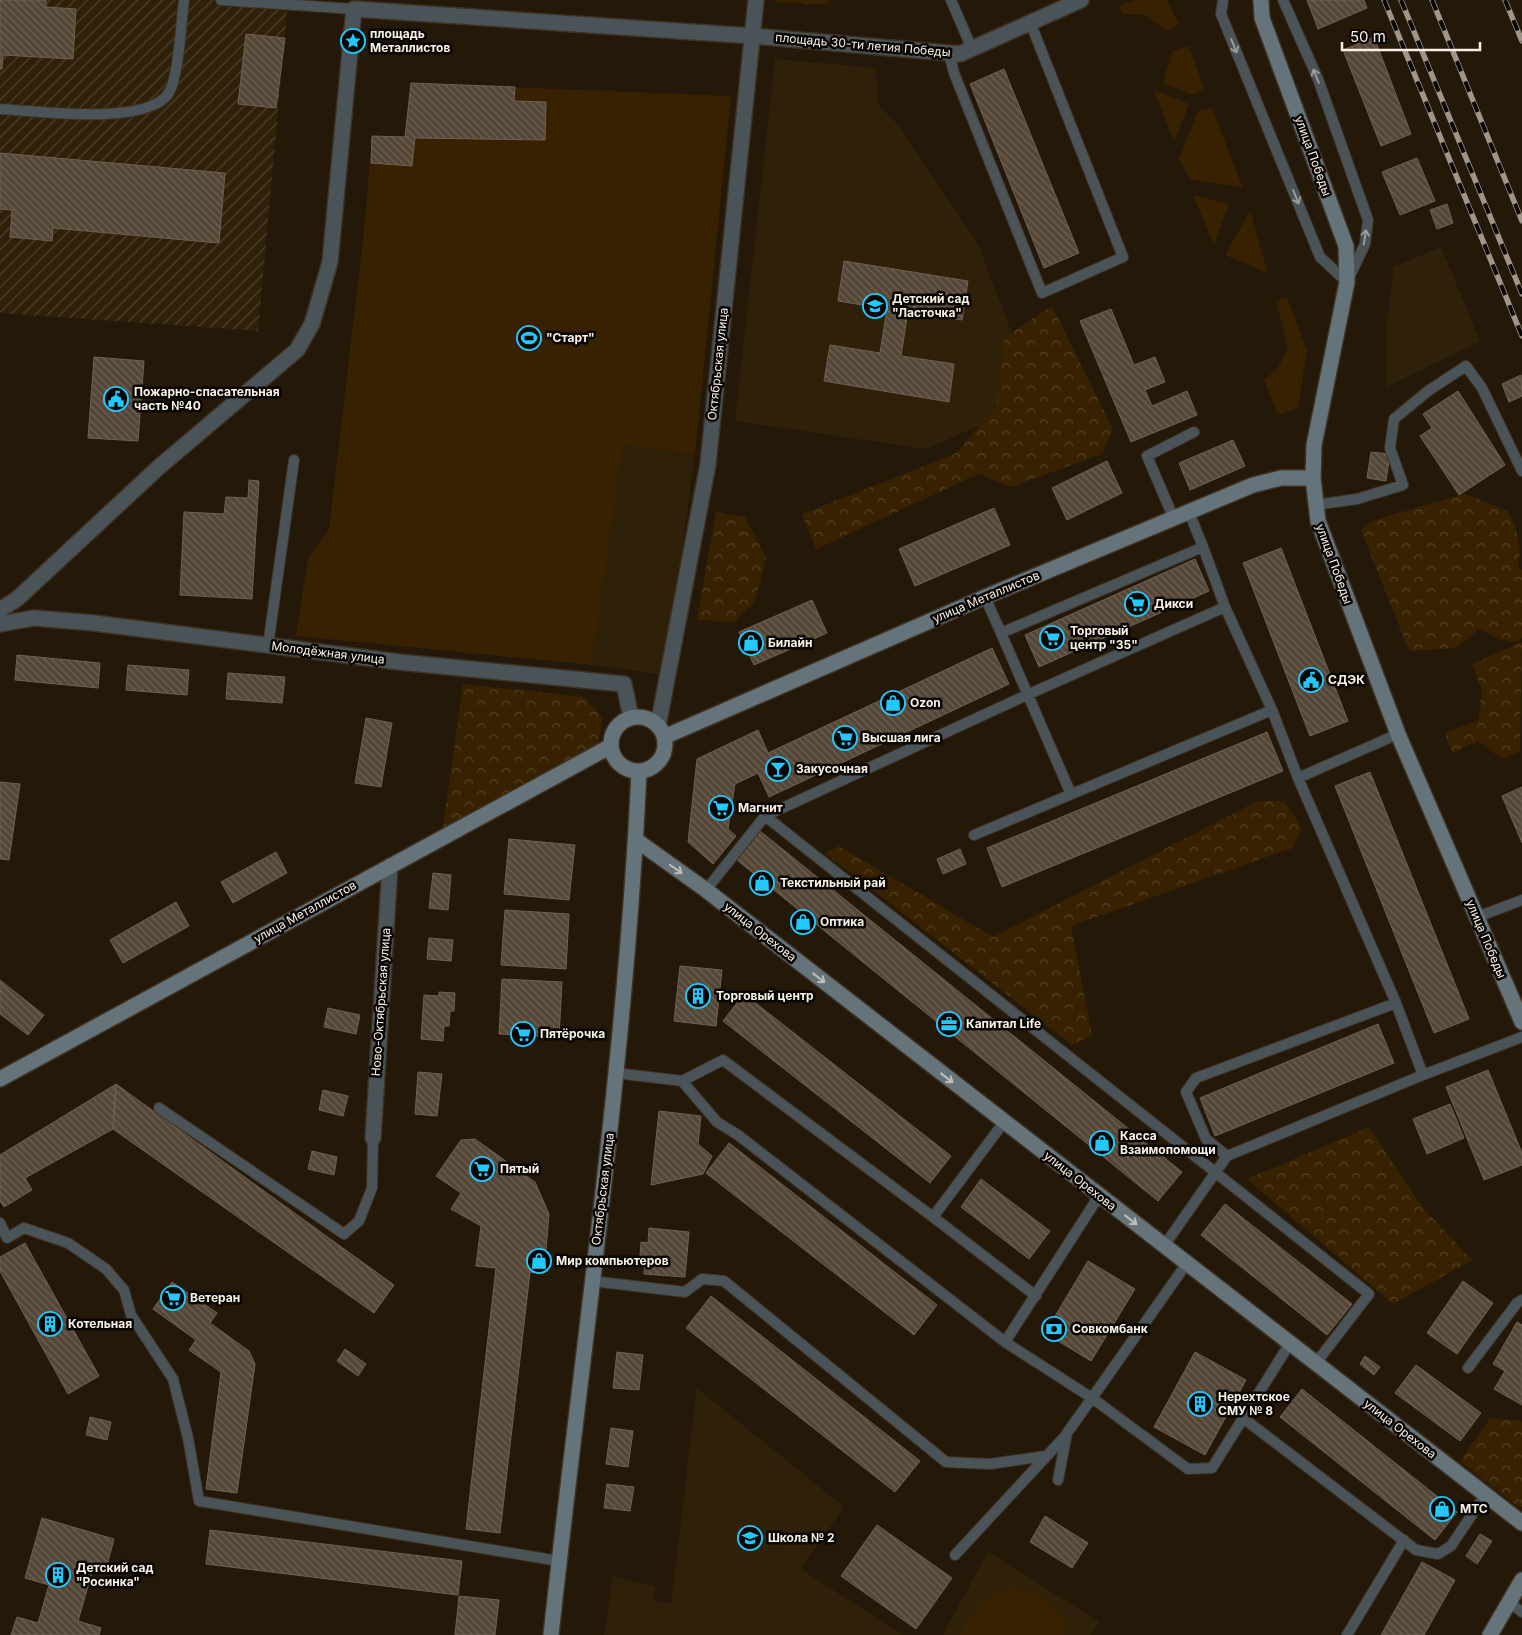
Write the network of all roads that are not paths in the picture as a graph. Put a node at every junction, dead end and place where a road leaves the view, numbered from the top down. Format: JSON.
{"nodes":[{"id":1,"x":184,"y":0,"type":"edge"},
{"id":2,"x":221,"y":0,"type":"edge"},
{"id":3,"x":756,"y":0,"type":"edge"},
{"id":4,"x":951,"y":0,"type":"edge"},
{"id":5,"x":1080,"y":0,"type":"edge"},
{"id":6,"x":1223,"y":0,"type":"edge"},
{"id":7,"x":1261,"y":0,"type":"edge"},
{"id":8,"x":1283,"y":0,"type":"edge"},
{"id":9,"x":354,"y":4,"type":"edge"},
{"id":10,"x":1030,"y":22,"type":"junction"},
{"id":11,"x":753,"y":36,"type":"junction"},
{"id":12,"x":972,"y":49,"type":"junction"},
{"id":13,"x":949,"y":53,"type":"junction"},
{"id":14,"x":0,"y":109,"type":"edge"},
{"id":15,"x":1347,"y":282,"type":"junction"},
{"id":16,"x":1194,"y":432,"type":"dead end"},
{"id":17,"x":294,"y":460,"type":"dead end"},
{"id":18,"x":1522,"y":470,"type":"edge"},
{"id":19,"x":1313,"y":478,"type":"junction"},
{"id":20,"x":1316,"y":504,"type":"junction"},
{"id":21,"x":1189,"y":512,"type":"junction"},
{"id":22,"x":1174,"y":519,"type":"junction"},
{"id":23,"x":1203,"y":547,"type":"junction"},
{"id":24,"x":985,"y":597,"type":"junction"},
{"id":25,"x":1225,"y":607,"type":"junction"},
{"id":26,"x":0,"y":610,"type":"edge"},
{"id":27,"x":0,"y":624,"type":"edge"},
{"id":28,"x":1001,"y":633,"type":"junction"},
{"id":29,"x":268,"y":646,"type":"junction"},
{"id":30,"x":1029,"y":694,"type":"junction"},
{"id":31,"x":1272,"y":710,"type":"junction"},
{"id":32,"x":631,"y":718,"type":"junction"},
{"id":33,"x":661,"y":731,"type":"junction"},
{"id":34,"x":1398,"y":734,"type":"junction"},
{"id":35,"x":611,"y":746,"type":"junction"},
{"id":36,"x":639,"y":771,"type":"junction"},
{"id":37,"x":1298,"y":778,"type":"junction"},
{"id":38,"x":1071,"y":794,"type":"junction"},
{"id":39,"x":765,"y":816,"type":"junction"},
{"id":40,"x":974,"y":835,"type":"dead end"},
{"id":41,"x":636,"y":840,"type":"junction"},
{"id":42,"x":390,"y":866,"type":"junction"},
{"id":43,"x":706,"y":890,"type":"junction"},
{"id":44,"x":1522,"y":900,"type":"edge"},
{"id":45,"x":1477,"y":918,"type":"junction"},
{"id":46,"x":1396,"y":1003,"type":"junction"},
{"id":47,"x":1521,"y":1017,"type":"edge"},
{"id":48,"x":1522,"y":1038,"type":"edge"},
{"id":49,"x":616,"y":1073,"type":"junction"},
{"id":50,"x":1423,"y":1075,"type":"junction"},
{"id":51,"x":0,"y":1079,"type":"edge"},
{"id":52,"x":682,"y":1081,"type":"junction"},
{"id":53,"x":159,"y":1108,"type":"dead end"},
{"id":54,"x":1004,"y":1122,"type":"junction"},
{"id":55,"x":373,"y":1138,"type":"joint"},
{"id":56,"x":1227,"y":1156,"type":"junction"},
{"id":57,"x":1215,"y":1172,"type":"junction"},
{"id":58,"x":1099,"y":1196,"type":"junction"},
{"id":59,"x":933,"y":1217,"type":"junction"},
{"id":60,"x":0,"y":1223,"type":"edge"},
{"id":61,"x":1164,"y":1246,"type":"junction"},
{"id":62,"x":1187,"y":1263,"type":"junction"},
{"id":63,"x":592,"y":1281,"type":"junction"},
{"id":64,"x":1036,"y":1296,"type":"junction"},
{"id":65,"x":1522,"y":1300,"type":"edge"},
{"id":66,"x":1005,"y":1342,"type":"junction"},
{"id":67,"x":1290,"y":1343,"type":"junction"},
{"id":68,"x":1316,"y":1363,"type":"junction"},
{"id":69,"x":1468,"y":1368,"type":"dead end"},
{"id":70,"x":1092,"y":1398,"type":"junction"},
{"id":71,"x":1243,"y":1418,"type":"junction"},
{"id":72,"x":1067,"y":1433,"type":"junction"},
{"id":73,"x":1045,"y":1456,"type":"junction"},
{"id":74,"x":1058,"y":1480,"type":"dead end"},
{"id":75,"x":1485,"y":1495,"type":"junction"},
{"id":76,"x":1522,"y":1523,"type":"edge"},
{"id":77,"x":1404,"y":1540,"type":"junction"},
{"id":78,"x":955,"y":1555,"type":"dead end"},
{"id":79,"x":558,"y":1561,"type":"junction"},
{"id":80,"x":1522,"y":1580,"type":"edge"},
{"id":81,"x":1509,"y":1602,"type":"junction"},
{"id":82,"x":1522,"y":1612,"type":"edge"},
{"id":83,"x":550,"y":1635,"type":"edge"},
{"id":84,"x":1347,"y":1635,"type":"edge"},
{"id":85,"x":1490,"y":1635,"type":"edge"}],
"edges":[{"from":1,"to":14,"type":"lane"},
{"from":2,"to":9,"type":"lane"},
{"from":3,"to":11,"type":"street","name":"Октябрьская улица"},
{"from":4,"to":12,"type":"lane"},
{"from":5,"to":10,"type":"street","name":"площадь 30-ти летия Победы"},
{"from":6,"to":15,"type":"lane","one_way":true},
{"from":7,"to":15,"type":"street","name":"улица Победы"},
{"from":15,"to":8,"type":"lane","one_way":true},
{"from":9,"to":11,"type":"street","name":"площадь 30-ти летия Победы"},
{"from":9,"to":26,"type":"street"},
{"from":10,"to":12,"type":"street","name":"площадь 30-ти летия Победы"},
{"from":10,"to":13,"type":"lane"},
{"from":11,"to":13,"type":"street","name":"площадь 30-ти летия Победы"},
{"from":11,"to":33,"type":"street","name":"Октябрьская улица"},
{"from":12,"to":13,"type":"street","name":"площадь 30-ти летия Победы"},
{"from":15,"to":19,"type":"street","name":"улица Победы"},
{"from":16,"to":22,"type":"lane"},
{"from":17,"to":29,"type":"lane"},
{"from":18,"to":20,"type":"lane"},
{"from":19,"to":20,"type":"street","name":"улица Победы"},
{"from":19,"to":21,"type":"street","name":"улица Металлистов"},
{"from":20,"to":34,"type":"street","name":"улица Победы"},
{"from":21,"to":22,"type":"street","name":"улица Металлистов"},
{"from":21,"to":23,"type":"lane"},
{"from":22,"to":24,"type":"street","name":"улица Металлистов"},
{"from":23,"to":25,"type":"lane"},
{"from":23,"to":28,"type":"lane"},
{"from":24,"to":28,"type":"lane"},
{"from":24,"to":33,"type":"street","name":"улица Металлистов"},
{"from":25,"to":30,"type":"lane"},
{"from":25,"to":31,"type":"lane"},
{"from":27,"to":29,"type":"street","name":"Молодёжная улица"},
{"from":28,"to":30,"type":"lane"},
{"from":29,"to":32,"type":"street","name":"Молодёжная улица"},
{"from":30,"to":38,"type":"lane"},
{"from":30,"to":39,"type":"lane"},
{"from":31,"to":37,"type":"lane"},
{"from":31,"to":38,"type":"lane"},
{"from":32,"to":33,"type":"street"},
{"from":32,"to":35,"type":"street"},
{"from":33,"to":36,"type":"street"},
{"from":34,"to":37,"type":"lane"},
{"from":34,"to":45,"type":"street","name":"улица Победы"},
{"from":35,"to":36,"type":"street"},
{"from":35,"to":42,"type":"street","name":"улица Металлистов"},
{"from":36,"to":41,"type":"street","name":"Октябрьская улица"},
{"from":37,"to":46,"type":"lane"},
{"from":38,"to":40,"type":"lane"},
{"from":39,"to":43,"type":"lane"},
{"from":39,"to":57,"type":"lane"},
{"from":41,"to":43,"type":"street","name":"улица Орехова","one_way":true},
{"from":41,"to":49,"type":"street","name":"Октябрьская улица"},
{"from":42,"to":51,"type":"street","name":"улица Металлистов"},
{"from":42,"to":55,"type":"street","name":"Ново-Октябрьская улица"},
{"from":43,"to":54,"type":"street","name":"улица Орехова","one_way":true},
{"from":44,"to":45,"type":"lane"},
{"from":45,"to":47,"type":"street","name":"улица Победы"},
{"from":46,"to":50,"type":"lane"},
{"from":46,"to":56,"type":"lane"},
{"from":48,"to":50,"type":"lane"},
{"from":49,"to":52,"type":"lane"},
{"from":49,"to":63,"type":"street","name":"Октябрьская улица"},
{"from":50,"to":56,"type":"lane"},
{"from":52,"to":59,"type":"lane"},
{"from":52,"to":66,"type":"lane"},
{"from":53,"to":55,"type":"lane"},
{"from":54,"to":58,"type":"street","name":"улица Орехова"},
{"from":54,"to":59,"type":"lane"},
{"from":56,"to":57,"type":"lane"},
{"from":57,"to":61,"type":"lane"},
{"from":57,"to":68,"type":"lane"},
{"from":58,"to":61,"type":"street","name":"улица Орехова","one_way":true},
{"from":58,"to":64,"type":"lane"},
{"from":59,"to":64,"type":"lane"},
{"from":60,"to":79,"type":"lane"},
{"from":61,"to":62,"type":"street","name":"улица Орехова"},
{"from":62,"to":67,"type":"street","name":"улица Орехова"},
{"from":62,"to":70,"type":"lane"},
{"from":63,"to":73,"type":"lane"},
{"from":63,"to":79,"type":"street","name":"Октябрьская улица"},
{"from":64,"to":66,"type":"lane"},
{"from":65,"to":69,"type":"lane"},
{"from":66,"to":70,"type":"lane"},
{"from":67,"to":68,"type":"street","name":"улица Орехова"},
{"from":67,"to":71,"type":"lane"},
{"from":68,"to":75,"type":"street","name":"улица Орехова"},
{"from":70,"to":71,"type":"lane"},
{"from":70,"to":72,"type":"lane"},
{"from":71,"to":77,"type":"lane"},
{"from":72,"to":73,"type":"lane"},
{"from":72,"to":74,"type":"lane"},
{"from":73,"to":78,"type":"lane"},
{"from":75,"to":76,"type":"street","name":"улица Орехова"},
{"from":75,"to":77,"type":"lane"},
{"from":77,"to":84,"type":"lane"},
{"from":79,"to":83,"type":"street","name":"Октябрьская улица"},
{"from":80,"to":81,"type":"street"},
{"from":81,"to":82,"type":"lane"},
{"from":81,"to":85,"type":"street"}]}
